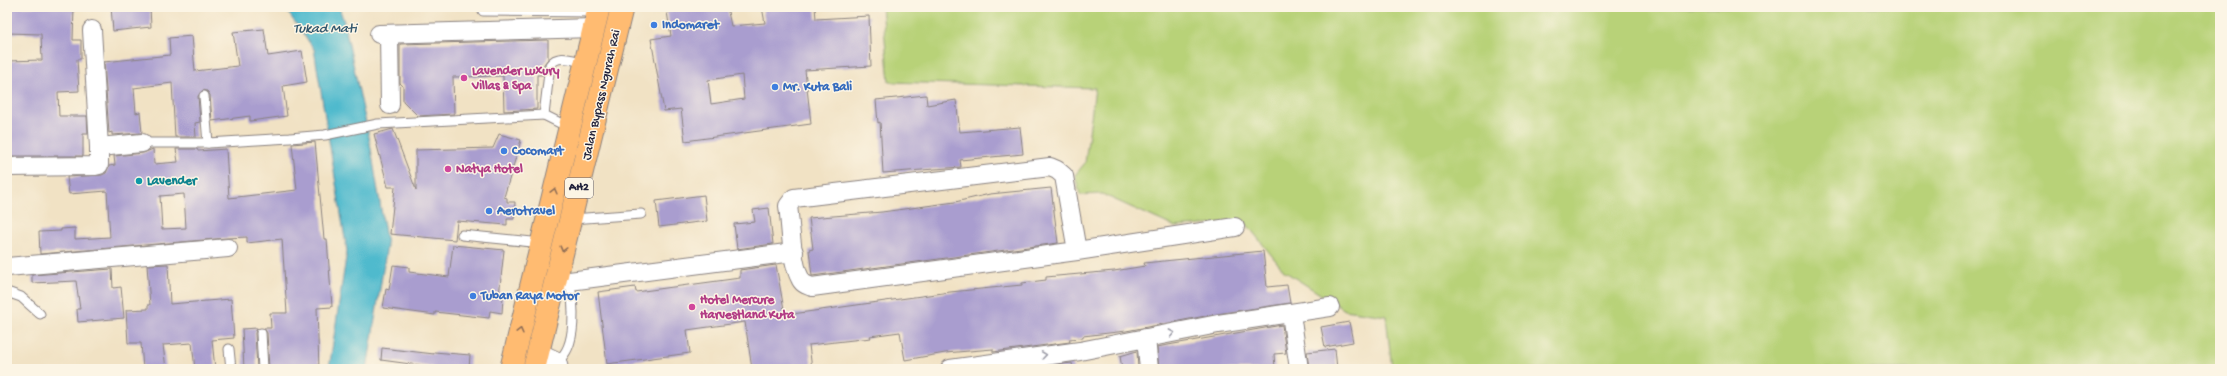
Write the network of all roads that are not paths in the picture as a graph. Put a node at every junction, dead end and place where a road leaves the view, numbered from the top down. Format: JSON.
{"nodes":[{"id":1,"x":622,"y":7,"type":"edge"},
{"id":2,"x":570,"y":9,"type":"edge"},
{"id":3,"x":483,"y":12,"type":"dead end"},
{"id":4,"x":597,"y":16,"type":"edge"},
{"id":5,"x":92,"y":30,"type":"dead end"},
{"id":6,"x":586,"y":63,"type":"junction"},
{"id":7,"x":204,"y":96,"type":"dead end"},
{"id":8,"x":390,"y":104,"type":"dead end"},
{"id":9,"x":544,"y":115,"type":"junction"},
{"id":10,"x":570,"y":128,"type":"junction"},
{"id":11,"x":142,"y":143,"type":"joint"},
{"id":12,"x":208,"y":143,"type":"junction"},
{"id":13,"x":99,"y":147,"type":"junction"},
{"id":14,"x":7,"y":167,"type":"edge"},
{"id":15,"x":641,"y":214,"type":"dead end"},
{"id":16,"x":572,"y":219,"type":"junction"},
{"id":17,"x":1235,"y":227,"type":"dead end"},
{"id":18,"x":462,"y":235,"type":"dead end"},
{"id":19,"x":542,"y":243,"type":"junction"},
{"id":20,"x":228,"y":248,"type":"dead end"},
{"id":21,"x":1077,"y":251,"type":"junction"},
{"id":22,"x":794,"y":252,"type":"junction"},
{"id":23,"x":7,"y":267,"type":"edge"},
{"id":24,"x":562,"y":282,"type":"junction"},
{"id":25,"x":7,"y":292,"type":"edge"},
{"id":26,"x":1330,"y":308,"type":"dead end"},
{"id":27,"x":40,"y":314,"type":"dead end"},
{"id":28,"x":1291,"y":314,"type":"junction"},
{"id":29,"x":260,"y":333,"type":"dead end"},
{"id":30,"x":1146,"y":338,"type":"junction"},
{"id":31,"x":229,"y":349,"type":"dead end"},
{"id":32,"x":547,"y":363,"type":"edge"},
{"id":33,"x":231,"y":369,"type":"edge"},
{"id":34,"x":263,"y":369,"type":"edge"},
{"id":35,"x":510,"y":369,"type":"edge"},
{"id":36,"x":950,"y":369,"type":"edge"},
{"id":37,"x":1149,"y":369,"type":"edge"},
{"id":38,"x":1299,"y":369,"type":"edge"}],
"edges":[{"from":1,"to":16,"type":"highway","name":"Jalan Bypass Ngurah Rai","number":"AH2"},
{"from":2,"to":3,"type":"lane"},
{"from":2,"to":4,"type":"lane"},
{"from":4,"to":6,"type":"highway","name":"Jalan Bypass Ngurah Rai","number":"AH2"},
{"from":4,"to":8,"type":"street"},
{"from":5,"to":13,"type":"street"},
{"from":6,"to":9,"type":"lane"},
{"from":6,"to":10,"type":"highway","name":"Jalan Bypass Ngurah Rai","number":"AH2"},
{"from":7,"to":12,"type":"lane"},
{"from":9,"to":10,"type":"lane"},
{"from":9,"to":12,"type":"lane"},
{"from":19,"to":10,"type":"highway","name":"Jalan Bypass Ngurah Rai","number":"AH2","one_way":true},
{"from":11,"to":12,"type":"lane"},
{"from":11,"to":13,"type":"street"},
{"from":13,"to":14,"type":"street"},
{"from":15,"to":16,"type":"lane"},
{"from":16,"to":24,"type":"highway","name":"Jalan Bypass Ngurah Rai","number":"AH2","one_way":true},
{"from":17,"to":21,"type":"street"},
{"from":18,"to":19,"type":"lane"},
{"from":35,"to":19,"type":"highway","name":"Jalan Bypass Ngurah Rai","number":"AH2","one_way":true},
{"from":20,"to":23,"type":"street"},
{"from":21,"to":22,"type":"street"},
{"from":21,"to":22,"type":"street"},
{"from":22,"to":24,"type":"street"},
{"from":24,"to":32,"type":"highway","name":"Jalan Bypass Ngurah Rai","number":"AH2"},
{"from":24,"to":32,"type":"lane"},
{"from":25,"to":27,"type":"lane"},
{"from":26,"to":28,"type":"street"},
{"from":30,"to":28,"type":"street","one_way":true},
{"from":28,"to":38,"type":"street"},
{"from":29,"to":34,"type":"lane"},
{"from":36,"to":30,"type":"street","one_way":true},
{"from":30,"to":37,"type":"street"},
{"from":31,"to":33,"type":"lane"}]}
